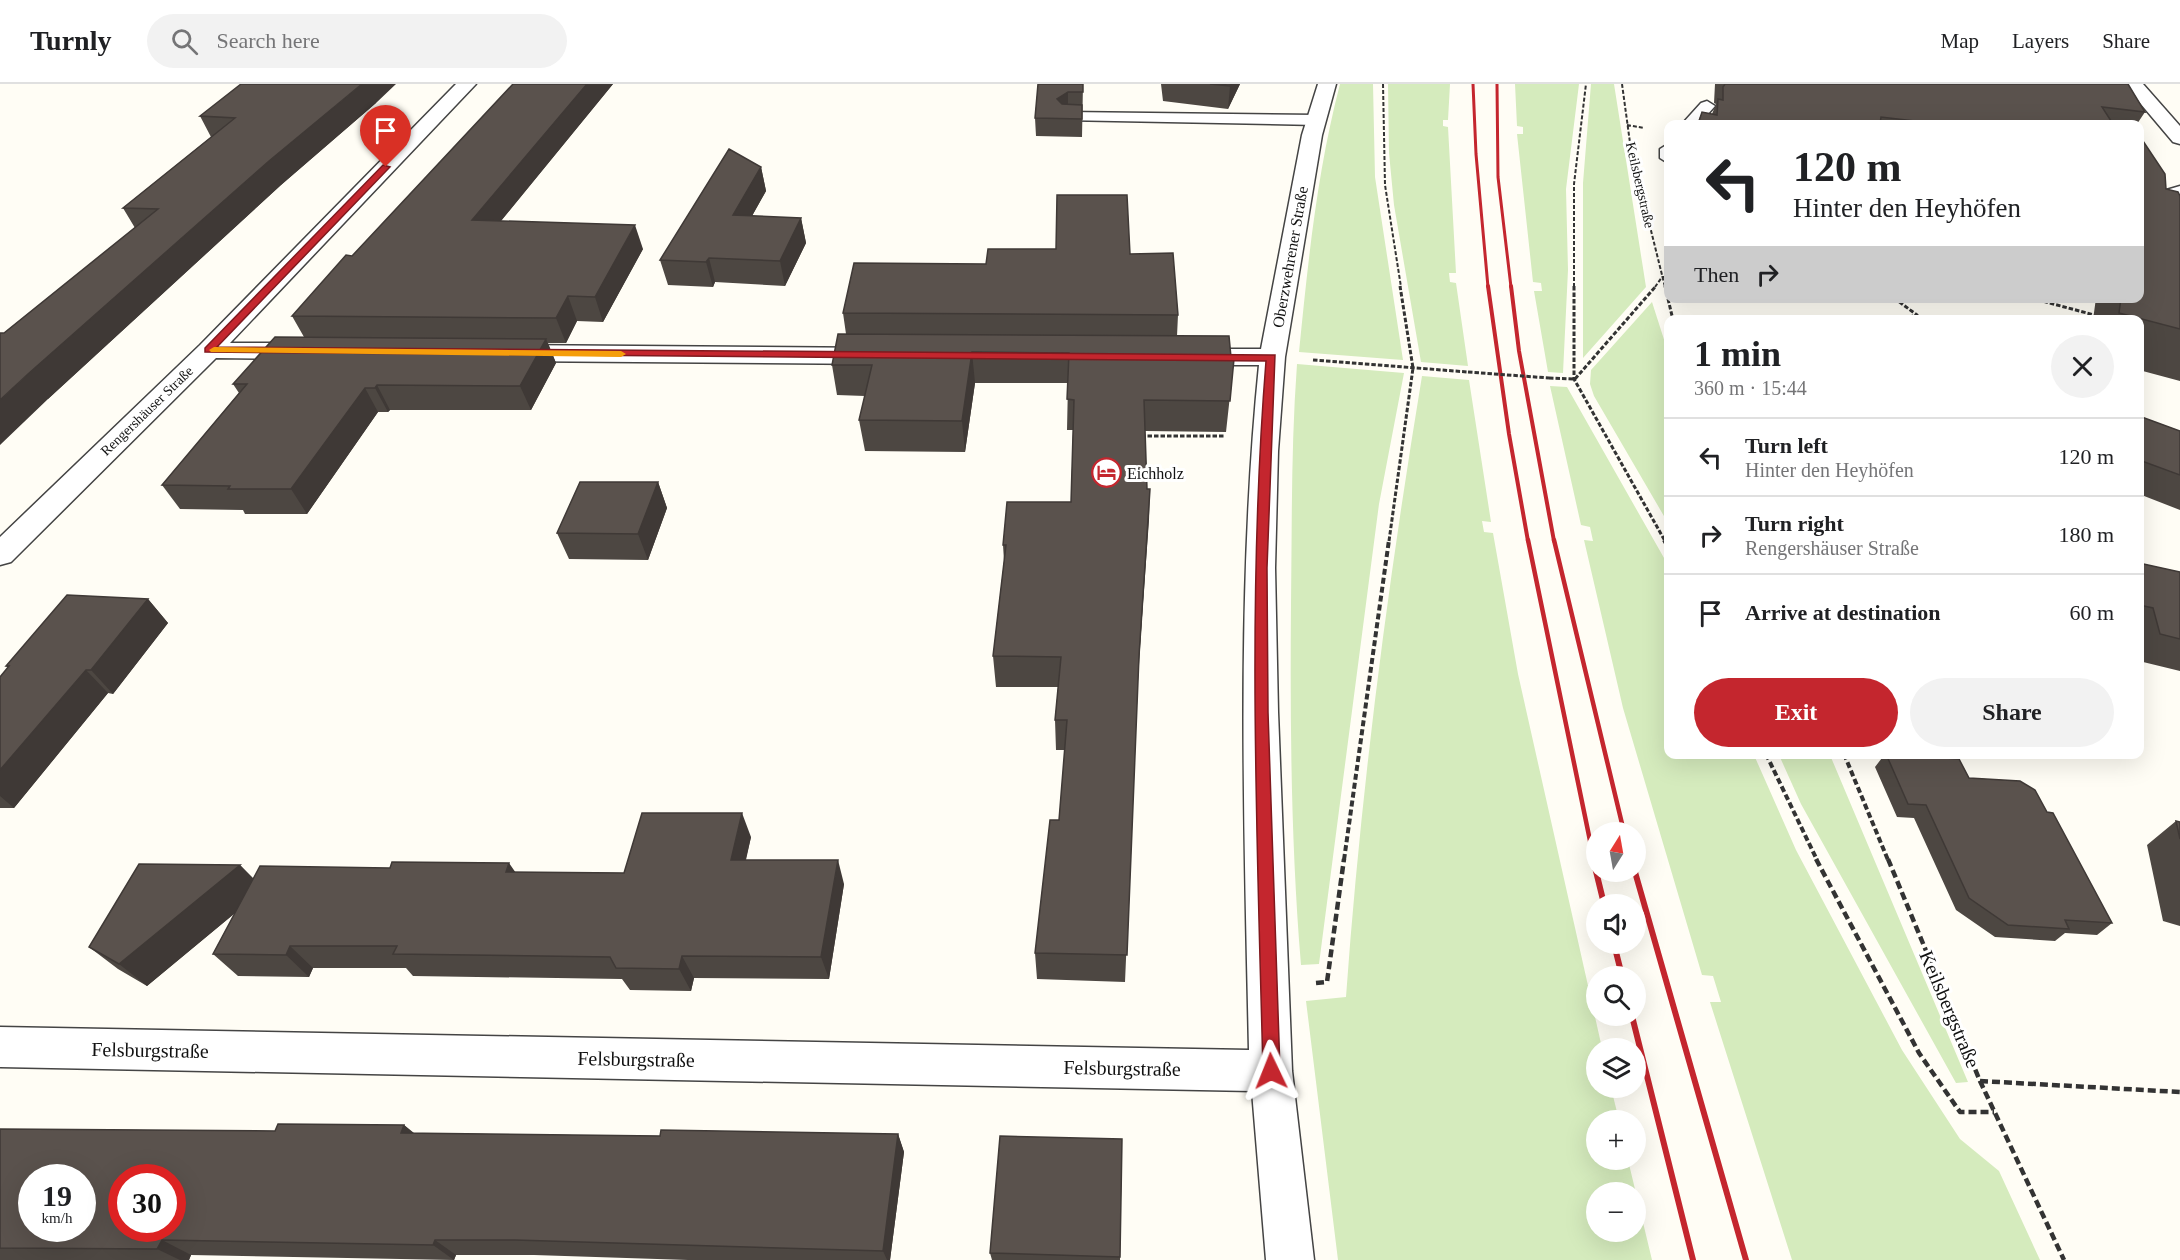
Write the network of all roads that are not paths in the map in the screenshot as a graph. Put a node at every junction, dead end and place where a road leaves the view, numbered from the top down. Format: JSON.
{"nodes":[{"id":1,"x":467,"y":84,"type":"edge"},
{"id":2,"x":1326,"y":84,"type":"edge"},
{"id":3,"x":2133,"y":84,"type":"edge"},
{"id":4,"x":1707,"y":106,"type":"dead end"},
{"id":5,"x":1068,"y":117,"type":"edge"},
{"id":6,"x":2171,"y":117,"type":"edge"},
{"id":7,"x":1317,"y":120,"type":"junction"},
{"id":8,"x":1694,"y":120,"type":"edge"},
{"id":9,"x":2180,"y":138,"type":"edge"},
{"id":10,"x":2180,"y":192,"type":"edge"},
{"id":11,"x":2144,"y":216,"type":"edge"},
{"id":12,"x":208,"y":350,"type":"junction"},
{"id":13,"x":326,"y":351,"type":"edge"},
{"id":14,"x":490,"y":353,"type":"edge"},
{"id":15,"x":901,"y":356,"type":"edge"},
{"id":16,"x":1160,"y":357,"type":"edge"},
{"id":17,"x":1272,"y":357,"type":"junction"},
{"id":18,"x":13,"y":529,"type":"edge"},
{"id":19,"x":0,"y":555,"type":"edge"},
{"id":20,"x":0,"y":1047,"type":"edge"},
{"id":21,"x":1271,"y":1071,"type":"junction"},
{"id":22,"x":1290,"y":1260,"type":"edge"}],
"edges":[{"from":1,"to":12,"type":"street","name":"Rengershäuser Straße"},
{"from":2,"to":7,"type":"street","name":"Oberzwehrener Straße"},
{"from":3,"to":6,"type":"street"},
{"from":4,"to":8,"type":"lane"},
{"from":5,"to":7,"type":"lane"},
{"from":6,"to":9,"type":"street"},
{"from":7,"to":17,"type":"street","name":"Oberzwehrener Straße"},
{"from":10,"to":11,"type":"street"},
{"from":12,"to":13,"type":"street"},
{"from":12,"to":18,"type":"street","name":"Rengershäuser Straße"},
{"from":14,"to":15,"type":"street"},
{"from":16,"to":17,"type":"street"},
{"from":17,"to":21,"type":"street","name":"Oberzwehrener Straße"},
{"from":18,"to":19,"type":"street","name":"Rengershäuser Straße"},
{"from":20,"to":21,"type":"street","name":"Felsburgstraße"},
{"from":21,"to":22,"type":"street","name":"Oberzwehrener Straße"}]}
